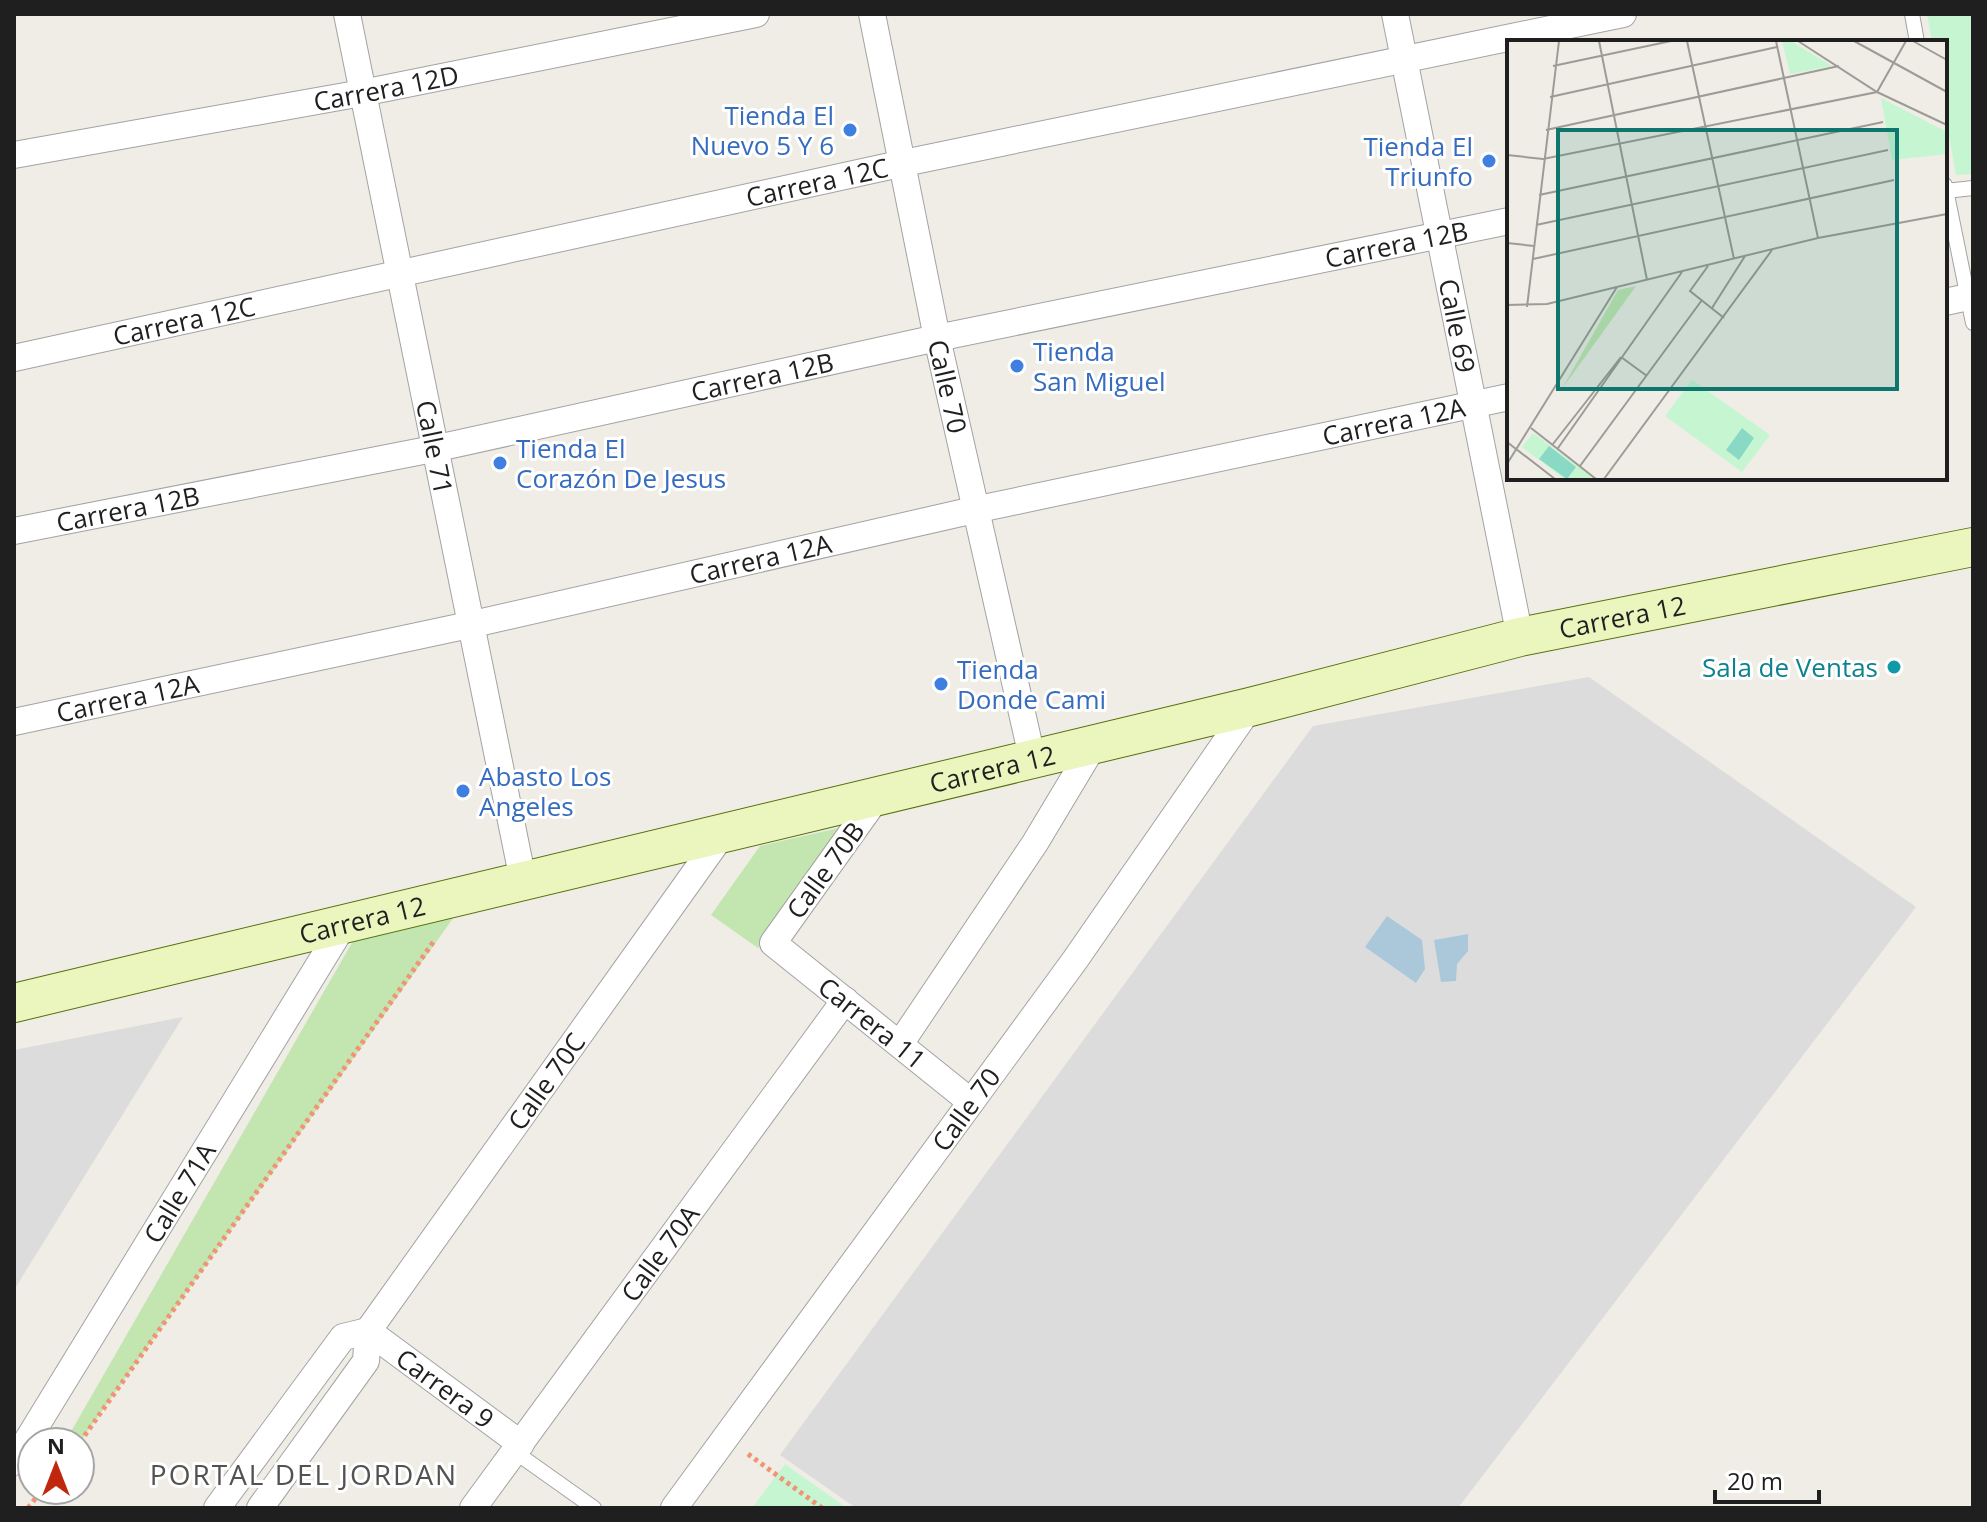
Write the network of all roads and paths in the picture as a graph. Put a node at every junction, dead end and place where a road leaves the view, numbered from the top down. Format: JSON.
{"nodes":[{"id":1,"x":347,"y":14,"type":"edge"},
{"id":2,"x":756,"y":14,"type":"edge"},
{"id":3,"x":872,"y":14,"type":"edge"},
{"id":4,"x":1395,"y":14,"type":"edge"},
{"id":5,"x":1623,"y":14,"type":"edge"},
{"id":6,"x":1912,"y":14,"type":"edge"},
{"id":7,"x":1917,"y":40,"type":"edge"},
{"id":8,"x":1405,"y":60,"type":"junction"},
{"id":9,"x":362,"y":93,"type":"junction"},
{"id":10,"x":14,"y":155,"type":"edge"},
{"id":11,"x":904,"y":163,"type":"junction"},
{"id":12,"x":1947,"y":188,"type":"edge"},
{"id":13,"x":1973,"y":188,"type":"edge"},
{"id":14,"x":1947,"y":199,"type":"edge"},
{"id":15,"x":1507,"y":221,"type":"edge"},
{"id":16,"x":1441,"y":237,"type":"junction"},
{"id":17,"x":401,"y":276,"type":"junction"},
{"id":18,"x":1956,"y":299,"type":"edge"},
{"id":19,"x":1973,"y":323,"type":"edge"},
{"id":20,"x":937,"y":338,"type":"junction"},
{"id":21,"x":14,"y":358,"type":"edge"},
{"id":22,"x":1507,"y":397,"type":"edge"},
{"id":23,"x":1476,"y":405,"type":"junction"},
{"id":24,"x":433,"y":449,"type":"junction"},
{"id":25,"x":974,"y":510,"type":"junction"},
{"id":26,"x":14,"y":531,"type":"edge"},
{"id":27,"x":1973,"y":547,"type":"edge"},
{"id":28,"x":469,"y":625,"type":"junction"},
{"id":29,"x":1520,"y":637,"type":"junction"},
{"id":30,"x":1250,"y":707,"type":"junction"},
{"id":31,"x":14,"y":722,"type":"edge"},
{"id":32,"x":1095,"y":743,"type":"junction"},
{"id":33,"x":1032,"y":757,"type":"junction"},
{"id":34,"x":878,"y":796,"type":"junction"},
{"id":35,"x":724,"y":832,"type":"junction"},
{"id":36,"x":523,"y":880,"type":"junction"},
{"id":37,"x":467,"y":894,"type":"junction"},
{"id":38,"x":344,"y":924,"type":"junction"},
{"id":39,"x":773,"y":943,"type":"joint"},
{"id":40,"x":845,"y":1000,"type":"junction"},
{"id":41,"x":14,"y":1003,"type":"edge"},
{"id":42,"x":900,"y":1044,"type":"junction"},
{"id":43,"x":971,"y":1102,"type":"junction"},
{"id":44,"x":368,"y":1331,"type":"junction"},
{"id":45,"x":91,"y":1426,"type":"edge"},
{"id":46,"x":725,"y":1438,"type":"junction"},
{"id":47,"x":518,"y":1448,"type":"junction"},
{"id":48,"x":14,"y":1462,"type":"edge"},
{"id":49,"x":217,"y":1508,"type":"edge"},
{"id":50,"x":260,"y":1508,"type":"edge"},
{"id":51,"x":473,"y":1508,"type":"edge"},
{"id":52,"x":594,"y":1508,"type":"edge"},
{"id":53,"x":674,"y":1508,"type":"edge"},
{"id":54,"x":822,"y":1508,"type":"edge"}],
"edges":[{"from":1,"to":9,"type":"street","name":"Calle 71"},
{"from":2,"to":9,"type":"street","name":"Carrera 12D"},
{"from":3,"to":11,"type":"street","name":"Calle 70"},
{"from":4,"to":8,"type":"street","name":"Calle 69"},
{"from":5,"to":8,"type":"street","name":"Carrera 12C"},
{"from":6,"to":7,"type":"lane"},
{"from":8,"to":11,"type":"street","name":"Carrera 12C"},
{"from":8,"to":16,"type":"street","name":"Calle 69"},
{"from":9,"to":10,"type":"street","name":"Carrera 12D"},
{"from":9,"to":17,"type":"street","name":"Calle 71"},
{"from":11,"to":17,"type":"street","name":"Carrera 12C"},
{"from":11,"to":20,"type":"street","name":"Calle 70"},
{"from":12,"to":13,"type":"lane"},
{"from":14,"to":18,"type":"lane"},
{"from":15,"to":16,"type":"street","name":"Carrera 12B"},
{"from":16,"to":20,"type":"street","name":"Carrera 12B"},
{"from":16,"to":23,"type":"street","name":"Calle 69"},
{"from":17,"to":21,"type":"street","name":"Carrera 12C"},
{"from":17,"to":24,"type":"street","name":"Calle 71"},
{"from":18,"to":19,"type":"lane"},
{"from":20,"to":24,"type":"street","name":"Carrera 12B"},
{"from":20,"to":25,"type":"street","name":"Calle 70"},
{"from":22,"to":23,"type":"street","name":"Carrera 12A"},
{"from":23,"to":25,"type":"street","name":"Carrera 12A"},
{"from":23,"to":29,"type":"street","name":"Calle 69"},
{"from":24,"to":26,"type":"street","name":"Carrera 12B"},
{"from":24,"to":28,"type":"street","name":"Calle 71"},
{"from":25,"to":28,"type":"street","name":"Carrera 12A"},
{"from":25,"to":33,"type":"street","name":"Calle 70"},
{"from":27,"to":29,"type":"main road","name":"Carrera 12"},
{"from":28,"to":31,"type":"street","name":"Carrera 12A"},
{"from":28,"to":36,"type":"street","name":"Calle 71"},
{"from":29,"to":30,"type":"main road","name":"Carrera 12"},
{"from":30,"to":32,"type":"main road","name":"Carrera 12"},
{"from":30,"to":43,"type":"street","name":"Calle 70"},
{"from":32,"to":33,"type":"main road","name":"Carrera 12"},
{"from":32,"to":42,"type":"street"},
{"from":33,"to":34,"type":"main road","name":"Carrera 12"},
{"from":34,"to":35,"type":"main road","name":"Carrera 12"},
{"from":34,"to":39,"type":"street","name":"Calle 70B"},
{"from":35,"to":36,"type":"main road","name":"Carrera 12"},
{"from":35,"to":44,"type":"street","name":"Calle 70C"},
{"from":36,"to":37,"type":"main road","name":"Carrera 12"},
{"from":37,"to":38,"type":"main road","name":"Carrera 12"},
{"from":37,"to":45,"type":"path"},
{"from":38,"to":41,"type":"main road","name":"Carrera 12"},
{"from":38,"to":48,"type":"street","name":"Calle 71A"},
{"from":39,"to":40,"type":"street","name":"Carrera 11"},
{"from":40,"to":42,"type":"street","name":"Carrera 11"},
{"from":40,"to":47,"type":"street","name":"Calle 70A"},
{"from":42,"to":43,"type":"street","name":"Carrera 11"},
{"from":43,"to":46,"type":"street","name":"Calle 70"},
{"from":44,"to":47,"type":"street","name":"Carrera 9"},
{"from":44,"to":49,"type":"street","name":"Calle 70C"},
{"from":44,"to":50,"type":"street","name":"Calle 70C"},
{"from":46,"to":53,"type":"street","name":"Calle 70"},
{"from":46,"to":54,"type":"path"},
{"from":47,"to":51,"type":"street","name":"Calle 70A"},
{"from":47,"to":52,"type":"lane"}]}
